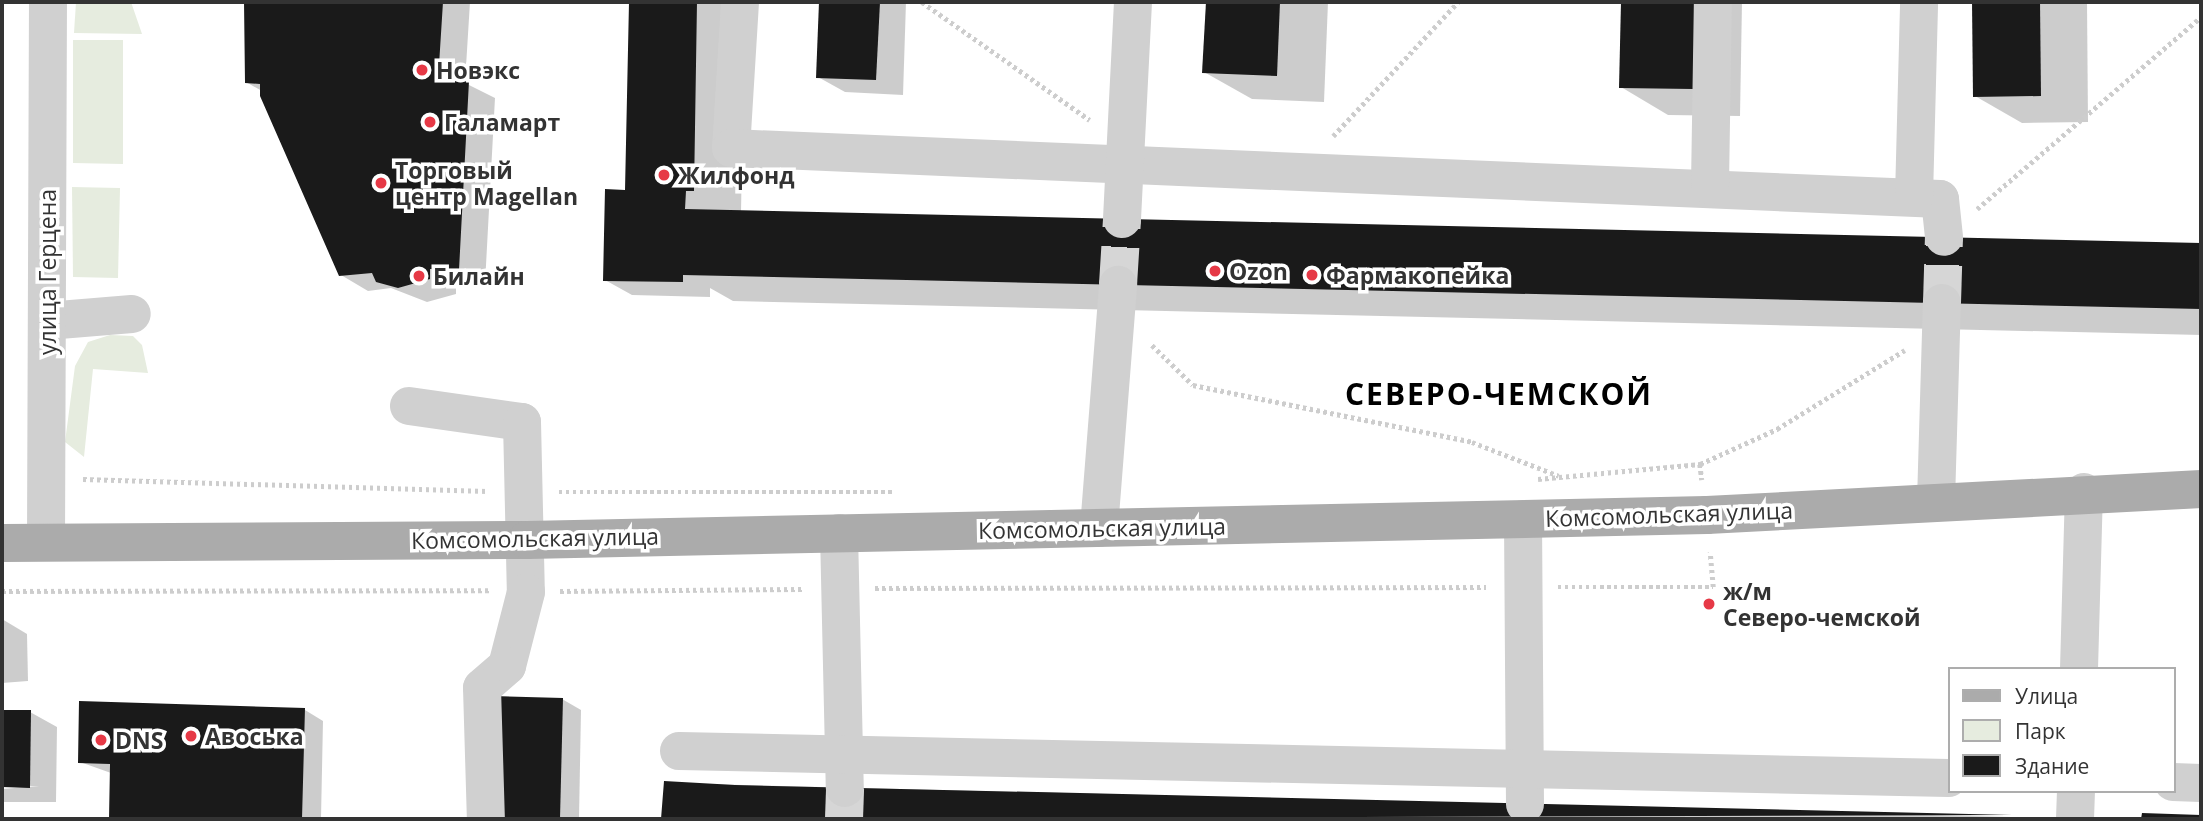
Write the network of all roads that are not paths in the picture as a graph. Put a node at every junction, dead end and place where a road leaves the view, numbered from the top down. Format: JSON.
{"nodes":[{"id":1,"x":48,"y":2,"type":"edge"},
{"id":2,"x":740,"y":2,"type":"edge"},
{"id":3,"x":1133,"y":2,"type":"edge"},
{"id":4,"x":1713,"y":2,"type":"edge"},
{"id":5,"x":1919,"y":2,"type":"edge"},
{"id":6,"x":1125,"y":154,"type":"junction"},
{"id":7,"x":1710,"y":185,"type":"junction"},
{"id":8,"x":1914,"y":197,"type":"junction"},
{"id":9,"x":1122,"y":219,"type":"tunnel mouth"},
{"id":10,"x":1944,"y":237,"type":"tunnel mouth"},
{"id":11,"x":1118,"y":298,"type":"tunnel mouth"},
{"id":12,"x":132,"y":314,"type":"dead end"},
{"id":13,"x":1941,"y":316,"type":"tunnel mouth"},
{"id":14,"x":47,"y":321,"type":"junction"},
{"id":15,"x":409,"y":406,"type":"dead end"},
{"id":16,"x":2201,"y":489,"type":"edge"},
{"id":17,"x":2084,"y":492,"type":"junction"},
{"id":18,"x":1936,"y":501,"type":"junction"},
{"id":19,"x":1523,"y":519,"type":"junction"},
{"id":20,"x":1099,"y":528,"type":"junction"},
{"id":21,"x":839,"y":533,"type":"junction"},
{"id":22,"x":527,"y":540,"type":"junction"},
{"id":23,"x":2,"y":542,"type":"edge"},
{"id":24,"x":46,"y":542,"type":"junction"},
{"id":25,"x":2079,"y":667,"type":"edge"},
{"id":26,"x":679,"y":751,"type":"dead end"},
{"id":27,"x":844,"y":771,"type":"junction"},
{"id":28,"x":1948,"y":778,"type":"edge"},
{"id":29,"x":2175,"y":782,"type":"edge"},
{"id":30,"x":2201,"y":783,"type":"edge"},
{"id":31,"x":1525,"y":788,"type":"junction"},
{"id":32,"x":2076,"y":793,"type":"edge"},
{"id":33,"x":486,"y":819,"type":"edge"},
{"id":34,"x":2075,"y":819,"type":"edge"}],
"edges":[{"from":1,"to":14,"type":"street","name":"улица Герцена"},
{"from":2,"to":6,"type":"street"},
{"from":3,"to":6,"type":"street"},
{"from":4,"to":7,"type":"street"},
{"from":5,"to":8,"type":"street"},
{"from":6,"to":7,"type":"street"},
{"from":6,"to":9,"type":"street"},
{"from":7,"to":8,"type":"street"},
{"from":8,"to":10,"type":"street"},
{"from":11,"to":20,"type":"street"},
{"from":12,"to":14,"type":"street"},
{"from":13,"to":18,"type":"street"},
{"from":14,"to":24,"type":"street","name":"улица Герцена"},
{"from":15,"to":22,"type":"street"},
{"from":16,"to":17,"type":"main road","name":"Комсомольская улица"},
{"from":17,"to":18,"type":"main road","name":"Комсомольская улица"},
{"from":17,"to":25,"type":"street"},
{"from":18,"to":19,"type":"main road","name":"Комсомольская улица"},
{"from":19,"to":20,"type":"main road","name":"Комсомольская улица"},
{"from":19,"to":31,"type":"street"},
{"from":20,"to":21,"type":"main road","name":"Комсомольская улица"},
{"from":21,"to":22,"type":"main road","name":"Комсомольская улица"},
{"from":21,"to":27,"type":"street"},
{"from":22,"to":24,"type":"main road","name":"Комсомольская улица"},
{"from":22,"to":33,"type":"street"},
{"from":23,"to":24,"type":"main road","name":"Комсомольская улица"},
{"from":26,"to":27,"type":"street"},
{"from":27,"to":31,"type":"street"},
{"from":28,"to":31,"type":"street"},
{"from":29,"to":30,"type":"street"},
{"from":32,"to":34,"type":"street"}]}
